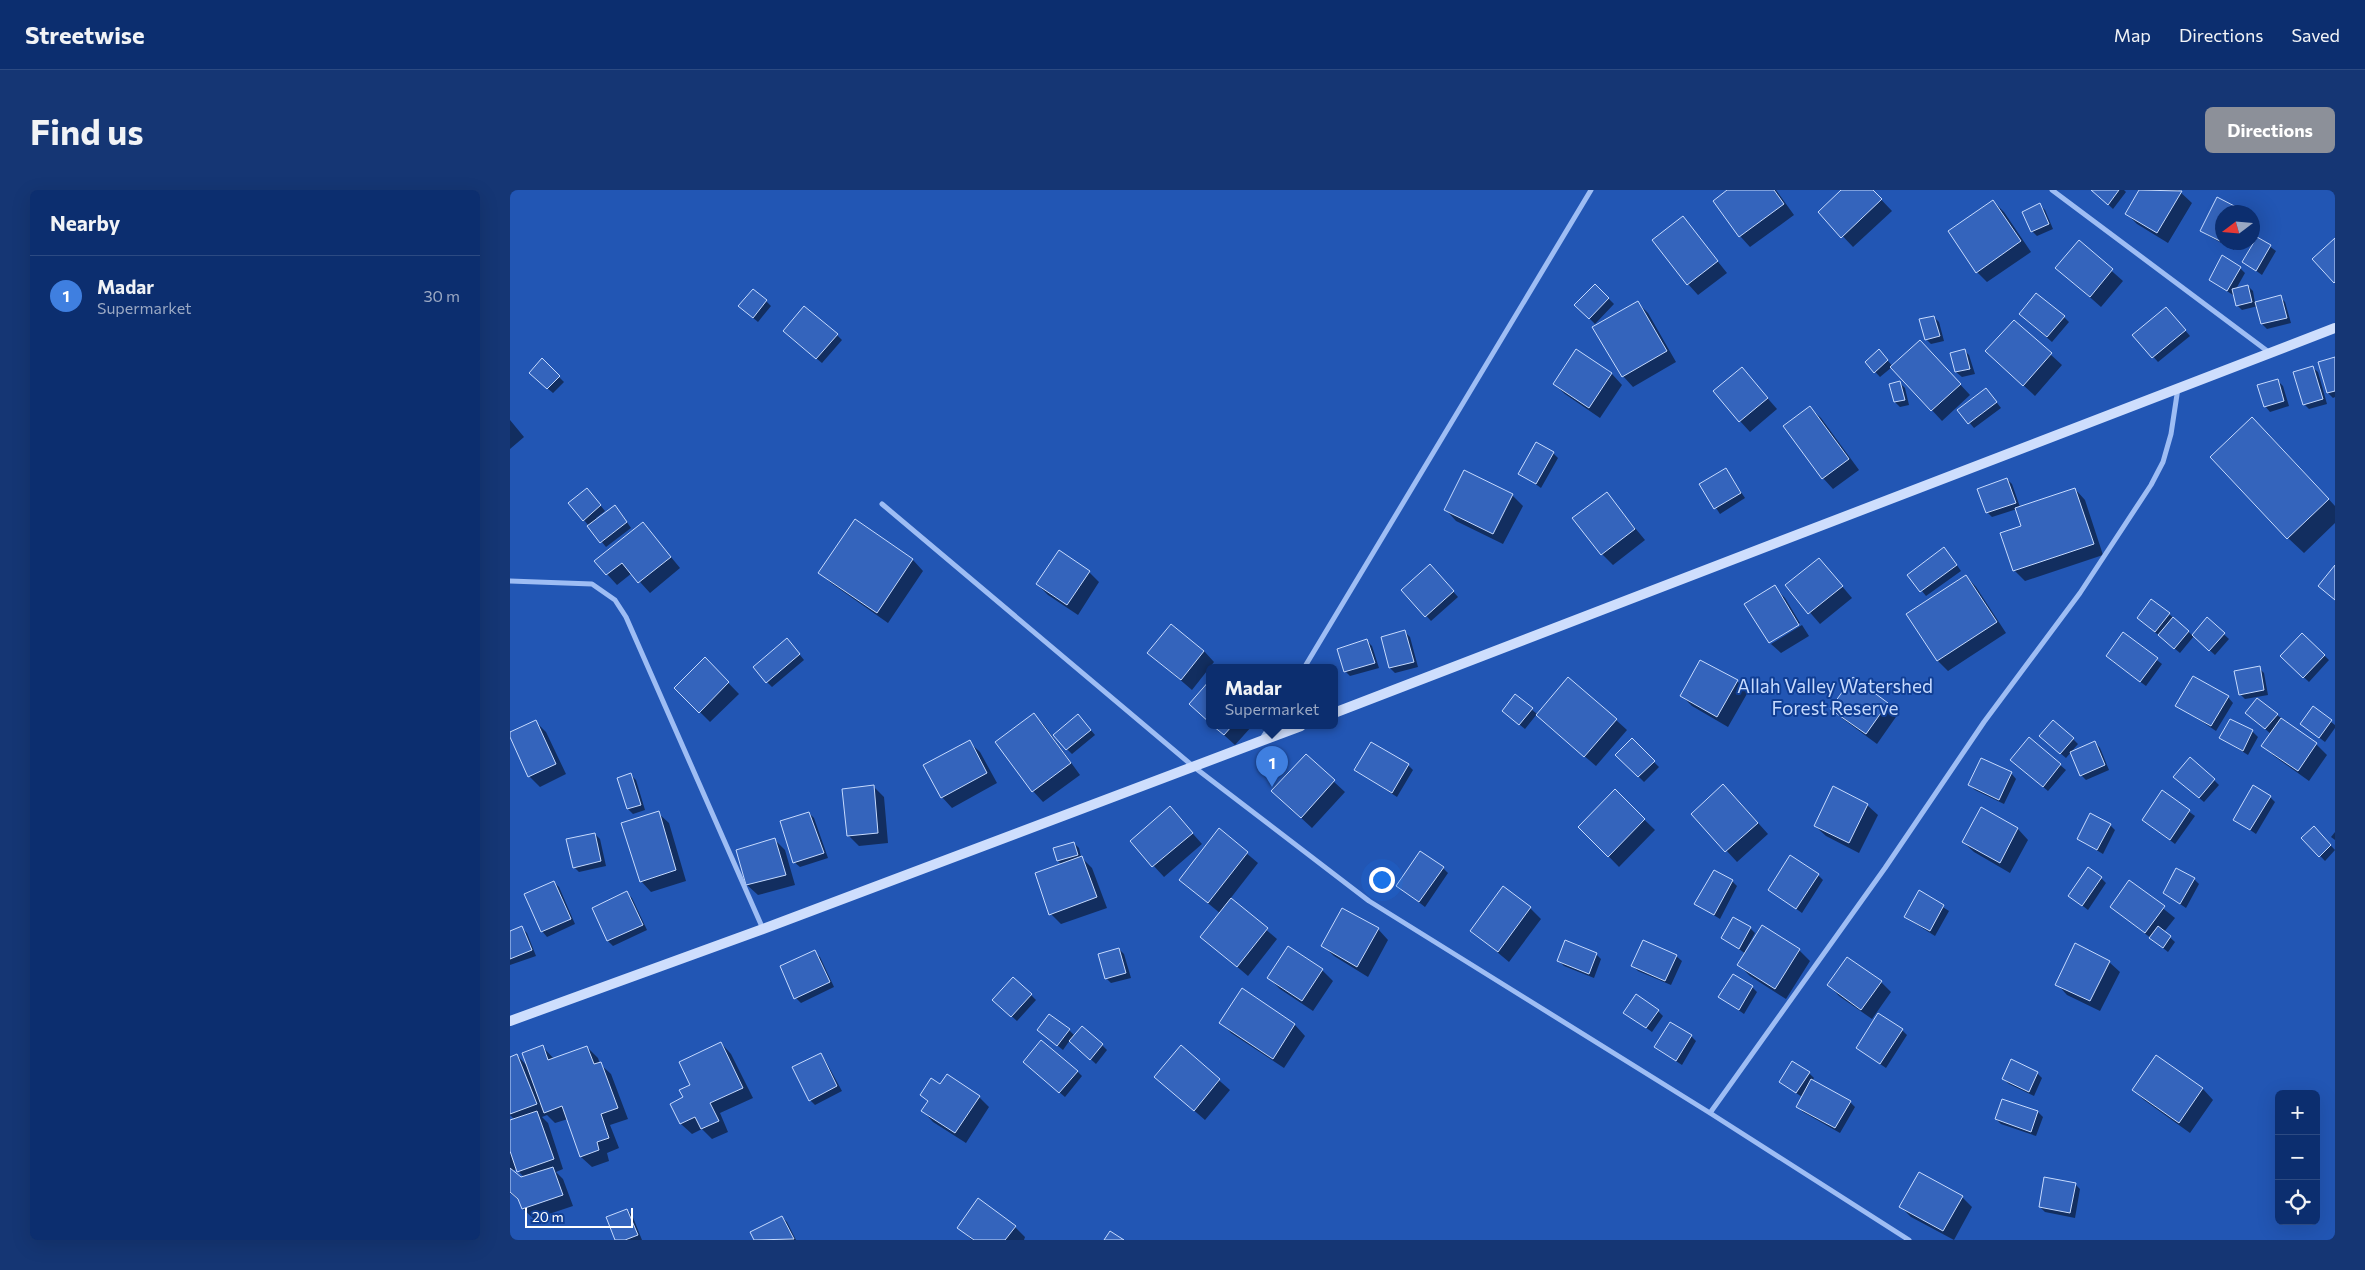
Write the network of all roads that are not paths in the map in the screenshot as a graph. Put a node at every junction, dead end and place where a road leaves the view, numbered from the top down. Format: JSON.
{"nodes":[{"id":1,"x":1591,"y":190,"type":"edge"},
{"id":2,"x":2052,"y":190,"type":"edge"},
{"id":3,"x":2335,"y":328,"type":"edge"},
{"id":4,"x":2271,"y":354,"type":"junction"},
{"id":5,"x":2178,"y":388,"type":"junction"},
{"id":6,"x":882,"y":504,"type":"dead end"},
{"id":7,"x":510,"y":581,"type":"edge"},
{"id":8,"x":1306,"y":664,"type":"edge"},
{"id":9,"x":1338,"y":711,"type":"edge"},
{"id":10,"x":1268,"y":729,"type":"edge"},
{"id":11,"x":1293,"y":729,"type":"edge"},
{"id":12,"x":1260,"y":742,"type":"junction"},
{"id":13,"x":1194,"y":767,"type":"junction"},
{"id":14,"x":763,"y":929,"type":"junction"},
{"id":15,"x":510,"y":1021,"type":"edge"},
{"id":16,"x":1710,"y":1113,"type":"junction"},
{"id":17,"x":1909,"y":1240,"type":"edge"}],
"edges":[{"from":1,"to":8,"type":"street"},
{"from":2,"to":4,"type":"street"},
{"from":3,"to":4,"type":"street"},
{"from":4,"to":5,"type":"street"},
{"from":5,"to":9,"type":"street"},
{"from":5,"to":16,"type":"street"},
{"from":6,"to":13,"type":"street"},
{"from":7,"to":14,"type":"street"},
{"from":10,"to":12,"type":"street"},
{"from":11,"to":12,"type":"street"},
{"from":12,"to":13,"type":"street"},
{"from":13,"to":14,"type":"street"},
{"from":13,"to":16,"type":"street"},
{"from":14,"to":15,"type":"street"},
{"from":16,"to":17,"type":"street"}]}
